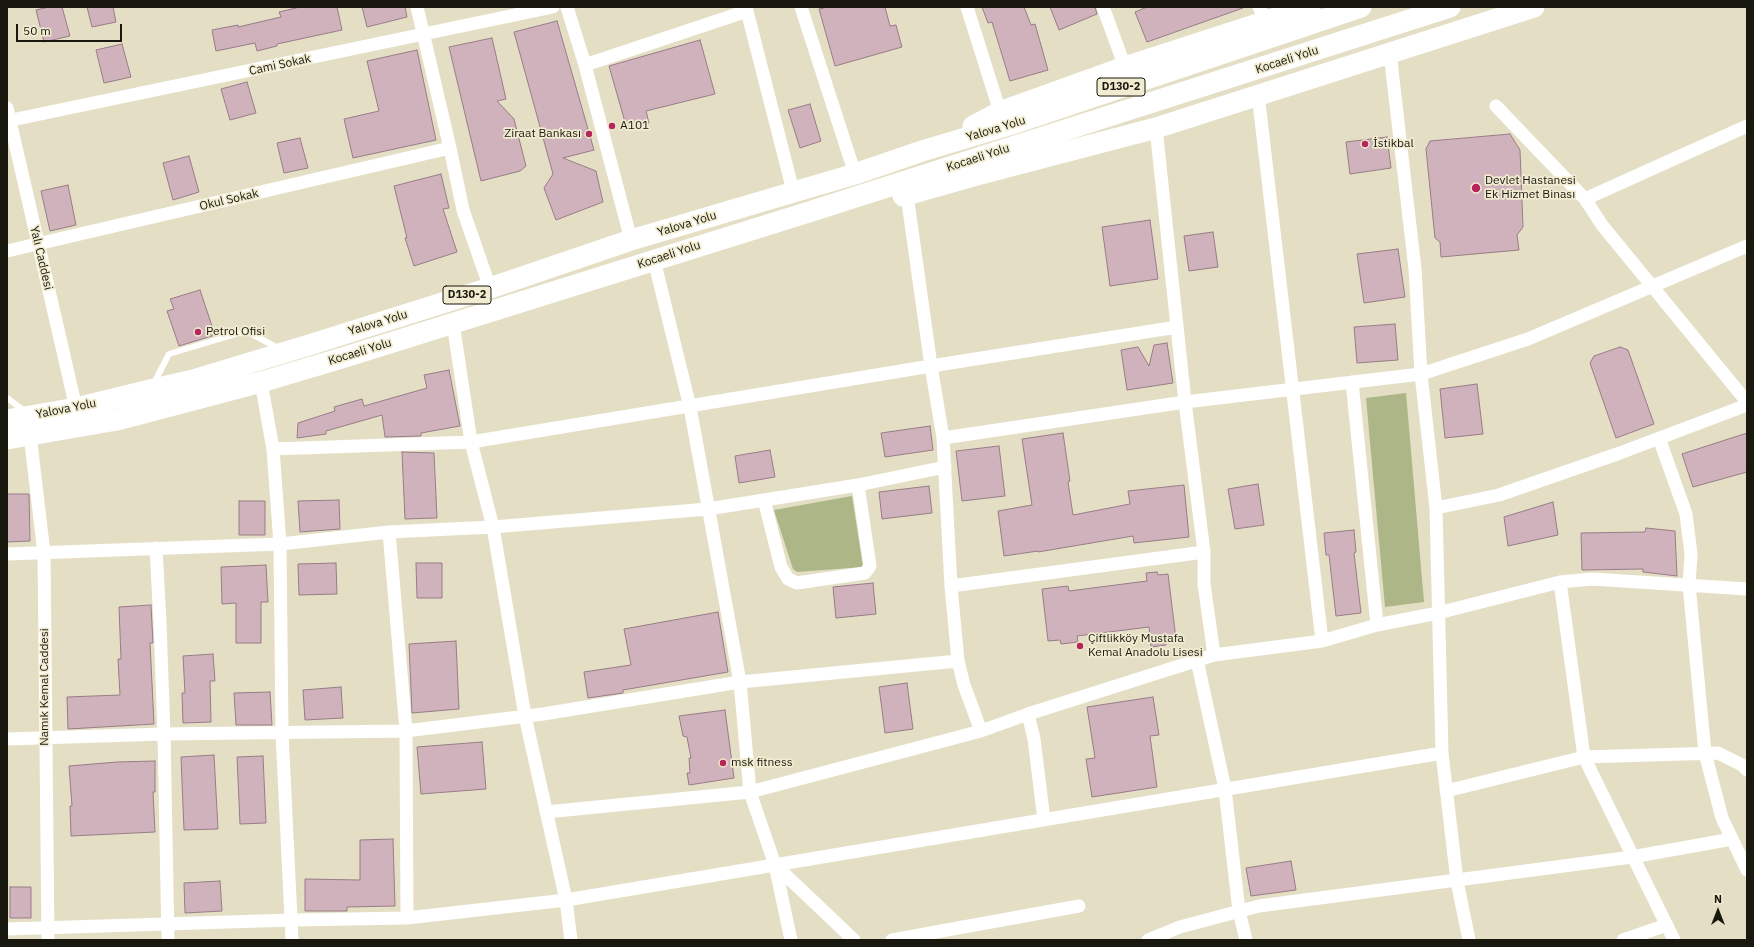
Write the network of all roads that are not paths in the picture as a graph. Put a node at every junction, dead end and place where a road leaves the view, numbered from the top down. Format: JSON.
{"nodes":[{"id":1,"x":417,"y":7,"type":"edge"},
{"id":2,"x":553,"y":7,"type":"edge"},
{"id":3,"x":567,"y":7,"type":"edge"},
{"id":4,"x":801,"y":7,"type":"edge"},
{"id":5,"x":967,"y":7,"type":"edge"},
{"id":6,"x":1103,"y":7,"type":"edge"},
{"id":7,"x":1361,"y":7,"type":"edge"},
{"id":8,"x":1450,"y":7,"type":"edge"},
{"id":9,"x":1534,"y":7,"type":"edge"},
{"id":10,"x":746,"y":9,"type":"edge"},
{"id":11,"x":1262,"y":14,"type":"edge"},
{"id":12,"x":1314,"y":14,"type":"edge"},
{"id":13,"x":425,"y":35,"type":"junction"},
{"id":14,"x":1390,"y":53,"type":"junction"},
{"id":15,"x":585,"y":65,"type":"junction"},
{"id":16,"x":1125,"y":67,"type":"junction"},
{"id":17,"x":1258,"y":94,"type":"junction"},
{"id":18,"x":1496,"y":106,"type":"dead end"},
{"id":19,"x":1000,"y":112,"type":"junction"},
{"id":20,"x":8,"y":116,"type":"edge"},
{"id":21,"x":1747,"y":126,"type":"edge"},
{"id":22,"x":1156,"y":128,"type":"junction"},
{"id":23,"x":450,"y":148,"type":"junction"},
{"id":24,"x":922,"y":151,"type":"junction"},
{"id":25,"x":855,"y":174,"type":"junction"},
{"id":26,"x":794,"y":191,"type":"junction"},
{"id":27,"x":907,"y":195,"type":"junction"},
{"id":28,"x":1585,"y":199,"type":"junction"},
{"id":29,"x":773,"y":223,"type":"junction"},
{"id":30,"x":631,"y":240,"type":"junction"},
{"id":31,"x":38,"y":244,"type":"junction"},
{"id":32,"x":1747,"y":246,"type":"edge"},
{"id":33,"x":7,"y":252,"type":"edge"},
{"id":34,"x":654,"y":260,"type":"junction"},
{"id":35,"x":1652,"y":285,"type":"junction"},
{"id":36,"x":490,"y":288,"type":"junction"},
{"id":37,"x":453,"y":323,"type":"junction"},
{"id":38,"x":1177,"y":327,"type":"junction"},
{"id":39,"x":285,"y":351,"type":"junction"},
{"id":40,"x":931,"y":366,"type":"junction"},
{"id":41,"x":1421,"y":374,"type":"junction"},
{"id":42,"x":261,"y":382,"type":"junction"},
{"id":43,"x":1352,"y":382,"type":"junction"},
{"id":44,"x":1292,"y":388,"type":"junction"},
{"id":45,"x":150,"y":390,"type":"junction"},
{"id":46,"x":7,"y":398,"type":"edge"},
{"id":47,"x":1185,"y":402,"type":"junction"},
{"id":48,"x":1747,"y":402,"type":"edge"},
{"id":49,"x":1747,"y":405,"type":"edge"},
{"id":50,"x":690,"y":407,"type":"junction"},
{"id":51,"x":76,"y":408,"type":"junction"},
{"id":52,"x":7,"y":420,"type":"edge"},
{"id":53,"x":30,"y":425,"type":"junction"},
{"id":54,"x":943,"y":438,"type":"junction"},
{"id":55,"x":1659,"y":438,"type":"junction"},
{"id":56,"x":7,"y":439,"type":"edge"},
{"id":57,"x":471,"y":442,"type":"junction"},
{"id":58,"x":273,"y":449,"type":"junction"},
{"id":59,"x":945,"y":467,"type":"junction"},
{"id":60,"x":858,"y":486,"type":"junction"},
{"id":61,"x":764,"y":500,"type":"junction"},
{"id":62,"x":1436,"y":508,"type":"junction"},
{"id":63,"x":708,"y":509,"type":"junction"},
{"id":64,"x":493,"y":527,"type":"junction"},
{"id":65,"x":389,"y":532,"type":"junction"},
{"id":66,"x":280,"y":544,"type":"junction"},
{"id":67,"x":156,"y":548,"type":"junction"},
{"id":68,"x":1204,"y":552,"type":"junction"},
{"id":69,"x":44,"y":553,"type":"junction"},
{"id":70,"x":7,"y":554,"type":"edge"},
{"id":71,"x":1560,"y":582,"type":"junction"},
{"id":72,"x":1689,"y":585,"type":"junction"},
{"id":73,"x":951,"y":586,"type":"junction"},
{"id":74,"x":1747,"y":589,"type":"edge"},
{"id":75,"x":1438,"y":613,"type":"junction"},
{"id":76,"x":1377,"y":625,"type":"junction"},
{"id":77,"x":1322,"y":641,"type":"junction"},
{"id":78,"x":1214,"y":655,"type":"junction"},
{"id":79,"x":1197,"y":660,"type":"junction"},
{"id":80,"x":958,"y":661,"type":"junction"},
{"id":81,"x":740,"y":682,"type":"junction"},
{"id":82,"x":1028,"y":714,"type":"junction"},
{"id":83,"x":525,"y":716,"type":"junction"},
{"id":84,"x":406,"y":731,"type":"junction"},
{"id":85,"x":981,"y":731,"type":"junction"},
{"id":86,"x":282,"y":733,"type":"junction"},
{"id":87,"x":164,"y":734,"type":"junction"},
{"id":88,"x":45,"y":738,"type":"junction"},
{"id":89,"x":7,"y":739,"type":"edge"},
{"id":90,"x":1442,"y":753,"type":"junction"},
{"id":91,"x":1705,"y":753,"type":"junction"},
{"id":92,"x":1584,"y":757,"type":"junction"},
{"id":93,"x":1747,"y":770,"type":"edge"},
{"id":94,"x":1225,"y":789,"type":"junction"},
{"id":95,"x":1446,"y":791,"type":"junction"},
{"id":96,"x":750,"y":792,"type":"junction"},
{"id":97,"x":546,"y":812,"type":"junction"},
{"id":98,"x":1044,"y":820,"type":"junction"},
{"id":99,"x":1732,"y":839,"type":"junction"},
{"id":100,"x":1632,"y":858,"type":"junction"},
{"id":101,"x":775,"y":865,"type":"junction"},
{"id":102,"x":1747,"y":870,"type":"edge"},
{"id":103,"x":1457,"y":881,"type":"junction"},
{"id":104,"x":566,"y":900,"type":"junction"},
{"id":105,"x":1078,"y":906,"type":"dead end"},
{"id":106,"x":1239,"y":911,"type":"junction"},
{"id":107,"x":407,"y":918,"type":"junction"},
{"id":108,"x":292,"y":920,"type":"junction"},
{"id":109,"x":168,"y":924,"type":"junction"},
{"id":110,"x":1667,"y":925,"type":"junction"},
{"id":111,"x":7,"y":929,"type":"edge"},
{"id":112,"x":48,"y":934,"type":"edge"},
{"id":113,"x":168,"y":940,"type":"edge"},
{"id":114,"x":292,"y":940,"type":"edge"},
{"id":115,"x":570,"y":940,"type":"edge"},
{"id":116,"x":791,"y":940,"type":"edge"},
{"id":117,"x":854,"y":940,"type":"edge"},
{"id":118,"x":892,"y":940,"type":"edge"},
{"id":119,"x":1148,"y":940,"type":"edge"},
{"id":120,"x":1246,"y":940,"type":"edge"},
{"id":121,"x":1469,"y":940,"type":"edge"},
{"id":122,"x":1623,"y":940,"type":"edge"},
{"id":123,"x":1674,"y":940,"type":"edge"}],
"edges":[{"from":1,"to":13,"type":"street"},
{"from":2,"to":13,"type":"street","name":"Cami Sokak"},
{"from":3,"to":15,"type":"street"},
{"from":4,"to":25,"type":"street"},
{"from":5,"to":19,"type":"street"},
{"from":6,"to":16,"type":"street"},
{"from":7,"to":12,"type":"highway","name":"Yalova Yolu","number":"D130-2"},
{"from":8,"to":29,"type":"highway","name":"Kocaeli̇ Yolu","number":"D130-2"},
{"from":9,"to":14,"type":"highway"},
{"from":10,"to":15,"type":"street"},
{"from":10,"to":26,"type":"street"},
{"from":11,"to":12,"type":"highway"},
{"from":11,"to":16,"type":"highway"},
{"from":12,"to":24,"type":"highway","name":"Yalova Yolu","number":"D130-2"},
{"from":13,"to":20,"type":"street","name":"Cami Sokak"},
{"from":13,"to":23,"type":"street"},
{"from":14,"to":17,"type":"highway"},
{"from":14,"to":41,"type":"street"},
{"from":15,"to":30,"type":"street"},
{"from":16,"to":19,"type":"highway"},
{"from":17,"to":22,"type":"highway"},
{"from":17,"to":44,"type":"street"},
{"from":18,"to":28,"type":"street"},
{"from":19,"to":24,"type":"highway"},
{"from":20,"to":31,"type":"street","name":"Yalı Caddesi"},
{"from":21,"to":28,"type":"street"},
{"from":22,"to":27,"type":"highway"},
{"from":22,"to":38,"type":"street"},
{"from":23,"to":31,"type":"street","name":"Okul Sokak"},
{"from":23,"to":36,"type":"street"},
{"from":24,"to":25,"type":"highway","name":"Yalova Yolu","number":"D130-2"},
{"from":25,"to":26,"type":"highway","name":"Yalova Yolu","number":"D130-2"},
{"from":26,"to":30,"type":"highway","name":"Yalova Yolu","number":"D130-2"},
{"from":27,"to":29,"type":"highway"},
{"from":27,"to":40,"type":"street"},
{"from":28,"to":35,"type":"street"},
{"from":29,"to":34,"type":"highway","name":"Kocaeli̇ Yolu","number":"D130-2"},
{"from":30,"to":36,"type":"highway","name":"Yalova Yolu","number":"D130-2"},
{"from":31,"to":33,"type":"street","name":"Okul Sokak"},
{"from":31,"to":51,"type":"street","name":"Yalı Caddesi"},
{"from":32,"to":35,"type":"street"},
{"from":34,"to":37,"type":"highway","name":"Kocaeli̇ Yolu","number":"D130-2"},
{"from":34,"to":50,"type":"street"},
{"from":35,"to":41,"type":"street"},
{"from":35,"to":48,"type":"street"},
{"from":36,"to":39,"type":"highway","name":"Yalova Yolu","number":"D130-2"},
{"from":37,"to":42,"type":"highway","name":"Kocaeli̇ Yolu","number":"D130-2"},
{"from":37,"to":57,"type":"street"},
{"from":38,"to":40,"type":"street"},
{"from":38,"to":47,"type":"street"},
{"from":39,"to":45,"type":"highway","name":"Yalova Yolu","number":"D130-2"},
{"from":39,"to":45,"type":"lane"},
{"from":40,"to":50,"type":"street"},
{"from":40,"to":54,"type":"street"},
{"from":41,"to":43,"type":"street"},
{"from":41,"to":62,"type":"street"},
{"from":42,"to":53,"type":"highway","name":"Kocaeli̇ Yolu","number":"D130-2"},
{"from":42,"to":58,"type":"street"},
{"from":43,"to":44,"type":"street"},
{"from":43,"to":76,"type":"street"},
{"from":44,"to":47,"type":"street"},
{"from":44,"to":77,"type":"street"},
{"from":45,"to":51,"type":"highway","name":"Yalova Yolu","number":"D130-2"},
{"from":46,"to":53,"type":"lane"},
{"from":47,"to":54,"type":"street"},
{"from":47,"to":68,"type":"street"},
{"from":49,"to":55,"type":"street"},
{"from":50,"to":57,"type":"street"},
{"from":50,"to":63,"type":"street"},
{"from":51,"to":53,"type":"highway","name":"Yalova Yolu","number":"D130-2"},
{"from":52,"to":53,"type":"highway","name":"Yalova Yolu","number":"D130-2"},
{"from":53,"to":56,"type":"highway","name":"Kocaeli̇ Yolu","number":"D130-2"},
{"from":53,"to":69,"type":"street","name":"Namık Kemal Caddesi"},
{"from":54,"to":59,"type":"street"},
{"from":55,"to":62,"type":"street"},
{"from":55,"to":72,"type":"street"},
{"from":57,"to":58,"type":"street"},
{"from":57,"to":64,"type":"street"},
{"from":58,"to":66,"type":"street"},
{"from":59,"to":60,"type":"street"},
{"from":59,"to":73,"type":"street"},
{"from":60,"to":61,"type":"street"},
{"from":60,"to":61,"type":"street"},
{"from":61,"to":63,"type":"street"},
{"from":62,"to":75,"type":"street"},
{"from":63,"to":64,"type":"street"},
{"from":63,"to":81,"type":"street"},
{"from":64,"to":65,"type":"street"},
{"from":64,"to":83,"type":"street"},
{"from":65,"to":66,"type":"street"},
{"from":65,"to":84,"type":"street"},
{"from":66,"to":67,"type":"street"},
{"from":66,"to":86,"type":"street"},
{"from":67,"to":69,"type":"street"},
{"from":67,"to":87,"type":"street"},
{"from":68,"to":73,"type":"street"},
{"from":68,"to":78,"type":"street"},
{"from":69,"to":70,"type":"street"},
{"from":69,"to":88,"type":"street","name":"Namık Kemal Caddesi"},
{"from":71,"to":72,"type":"street"},
{"from":71,"to":75,"type":"street"},
{"from":71,"to":92,"type":"street"},
{"from":72,"to":74,"type":"street"},
{"from":72,"to":91,"type":"street"},
{"from":73,"to":80,"type":"street"},
{"from":75,"to":76,"type":"street"},
{"from":75,"to":90,"type":"street"},
{"from":76,"to":77,"type":"street"},
{"from":77,"to":78,"type":"street"},
{"from":78,"to":79,"type":"street"},
{"from":79,"to":82,"type":"street"},
{"from":79,"to":94,"type":"street"},
{"from":80,"to":81,"type":"street"},
{"from":80,"to":85,"type":"street"},
{"from":81,"to":83,"type":"street"},
{"from":81,"to":96,"type":"street"},
{"from":82,"to":85,"type":"street"},
{"from":82,"to":98,"type":"street"},
{"from":83,"to":84,"type":"street"},
{"from":83,"to":97,"type":"street"},
{"from":84,"to":86,"type":"street"},
{"from":84,"to":107,"type":"street"},
{"from":85,"to":96,"type":"street"},
{"from":86,"to":87,"type":"street"},
{"from":86,"to":108,"type":"street"},
{"from":87,"to":88,"type":"street"},
{"from":87,"to":109,"type":"street"},
{"from":88,"to":89,"type":"street"},
{"from":88,"to":112,"type":"street","name":"Namık Kemal Caddesi"},
{"from":90,"to":94,"type":"street"},
{"from":90,"to":95,"type":"street"},
{"from":91,"to":92,"type":"street"},
{"from":91,"to":93,"type":"street"},
{"from":91,"to":99,"type":"street"},
{"from":92,"to":95,"type":"street"},
{"from":92,"to":100,"type":"street"},
{"from":94,"to":98,"type":"street"},
{"from":94,"to":106,"type":"street"},
{"from":95,"to":103,"type":"street"},
{"from":96,"to":97,"type":"street"},
{"from":96,"to":101,"type":"street"},
{"from":97,"to":104,"type":"street"},
{"from":98,"to":101,"type":"street"},
{"from":99,"to":100,"type":"street"},
{"from":99,"to":102,"type":"street"},
{"from":100,"to":103,"type":"street"},
{"from":100,"to":110,"type":"street"},
{"from":101,"to":104,"type":"street"},
{"from":101,"to":116,"type":"street"},
{"from":101,"to":117,"type":"street"},
{"from":103,"to":106,"type":"street"},
{"from":103,"to":121,"type":"street"},
{"from":104,"to":107,"type":"street"},
{"from":104,"to":115,"type":"street"},
{"from":105,"to":118,"type":"street"},
{"from":106,"to":119,"type":"street"},
{"from":106,"to":120,"type":"street"},
{"from":107,"to":108,"type":"street"},
{"from":108,"to":109,"type":"street"},
{"from":108,"to":114,"type":"street"},
{"from":109,"to":112,"type":"street"},
{"from":109,"to":113,"type":"street"},
{"from":110,"to":122,"type":"street"},
{"from":110,"to":123,"type":"street"},
{"from":111,"to":112,"type":"street"}]}
